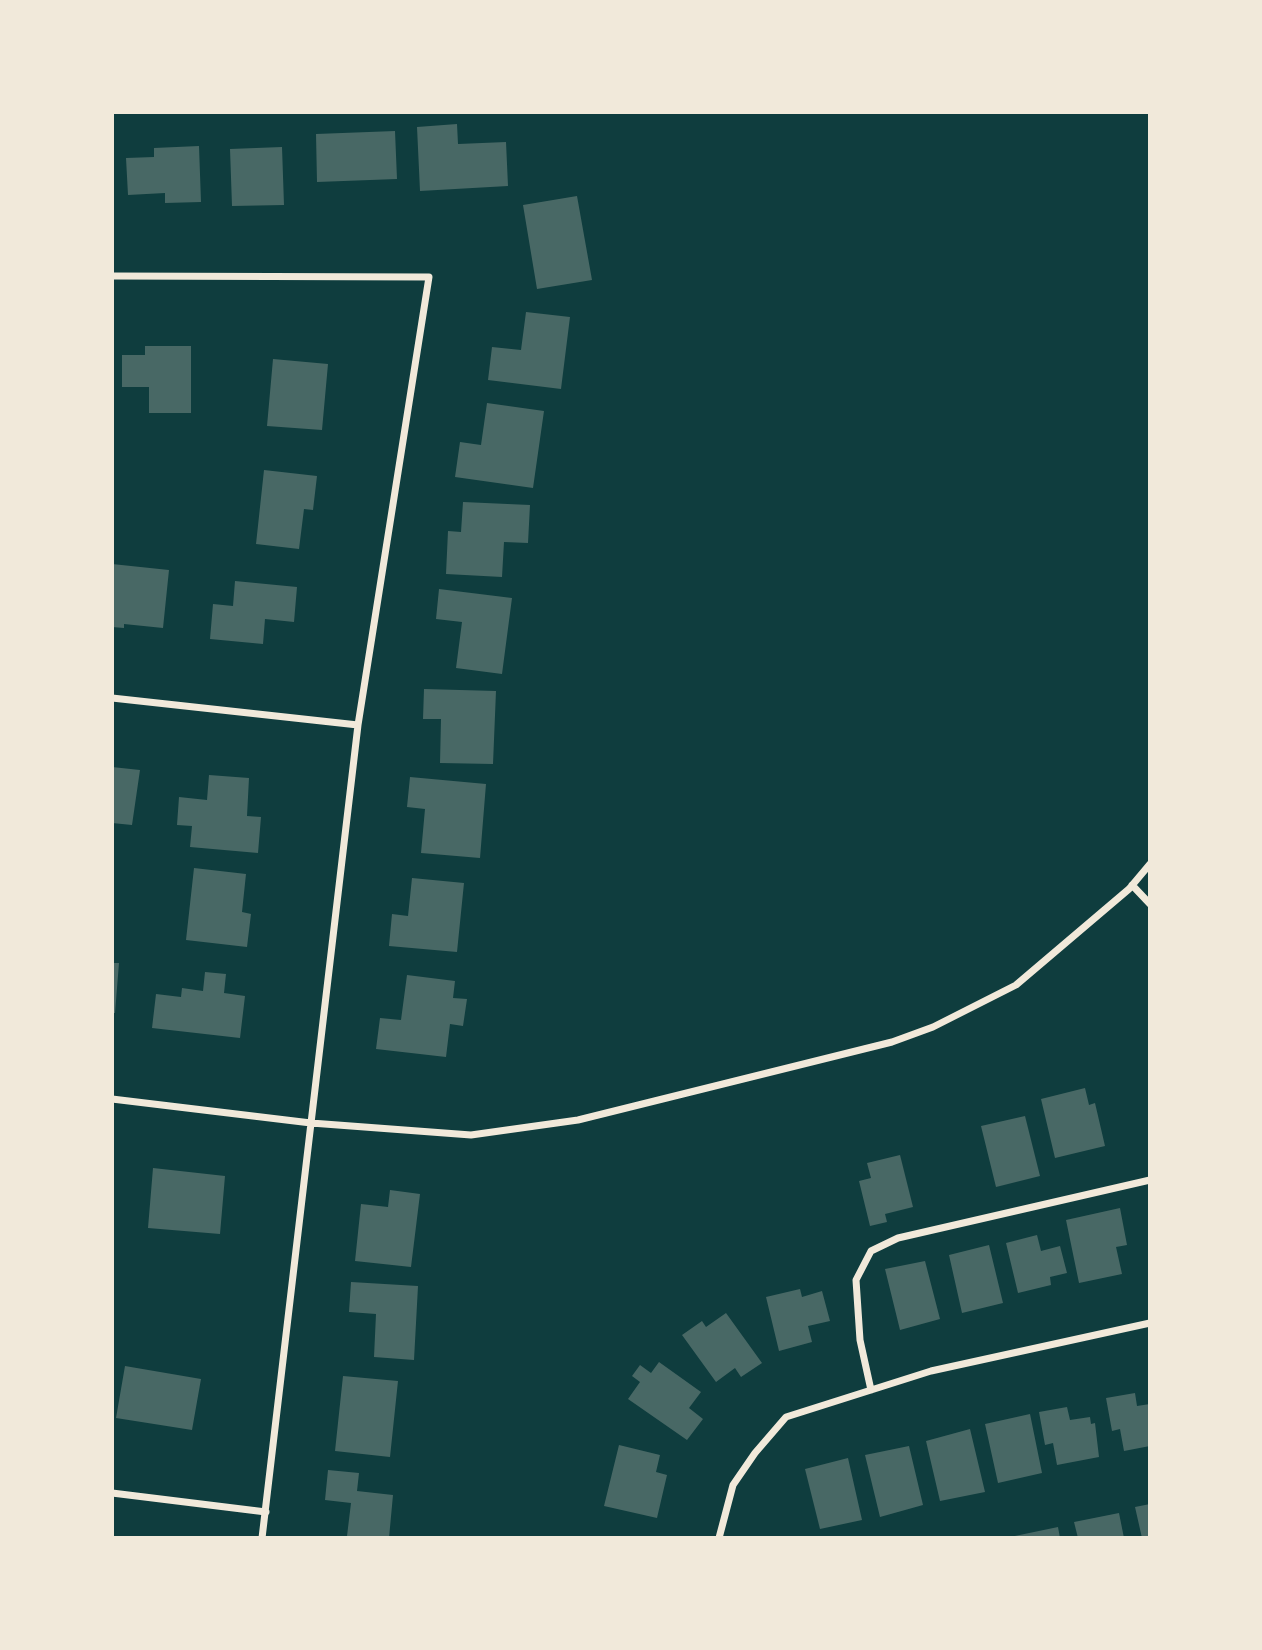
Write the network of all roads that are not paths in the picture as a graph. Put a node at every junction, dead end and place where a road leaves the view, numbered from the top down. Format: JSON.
{"nodes":[{"id":1,"x":112,"y":276,"type":"edge"},
{"id":2,"x":112,"y":698,"type":"edge"},
{"id":3,"x":358,"y":725,"type":"junction"},
{"id":4,"x":1150,"y":864,"type":"edge"},
{"id":5,"x":1132,"y":885,"type":"junction"},
{"id":6,"x":1150,"y":904,"type":"edge"},
{"id":7,"x":112,"y":1099,"type":"edge"},
{"id":8,"x":311,"y":1123,"type":"junction"},
{"id":9,"x":1150,"y":1180,"type":"edge"},
{"id":10,"x":1150,"y":1323,"type":"edge"},
{"id":11,"x":871,"y":1390,"type":"junction"},
{"id":12,"x":112,"y":1493,"type":"edge"},
{"id":13,"x":265,"y":1512,"type":"junction"},
{"id":14,"x":262,"y":1538,"type":"edge"},
{"id":15,"x":719,"y":1538,"type":"edge"}],
"edges":[{"from":1,"to":3,"type":"street"},
{"from":2,"to":3,"type":"street"},
{"from":3,"to":8,"type":"street"},
{"from":4,"to":5,"type":"street"},
{"from":5,"to":6,"type":"street"},
{"from":5,"to":8,"type":"street"},
{"from":7,"to":8,"type":"street"},
{"from":8,"to":13,"type":"street"},
{"from":9,"to":11,"type":"street"},
{"from":10,"to":11,"type":"street"},
{"from":11,"to":15,"type":"street"},
{"from":12,"to":13,"type":"street"},
{"from":13,"to":14,"type":"street"}]}
